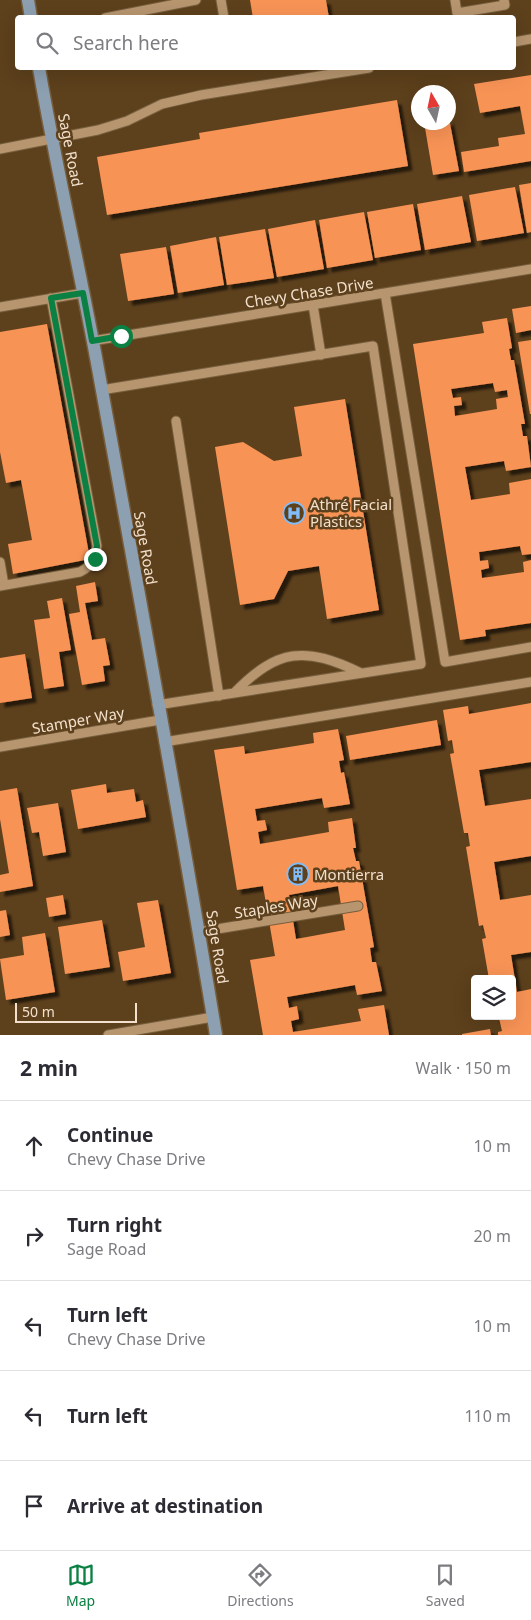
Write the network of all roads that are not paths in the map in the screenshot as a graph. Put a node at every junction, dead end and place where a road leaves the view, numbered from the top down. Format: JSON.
{"nodes":[{"id":1,"x":28,"y":0,"type":"edge"},
{"id":2,"x":196,"y":0,"type":"edge"},
{"id":3,"x":221,"y":0,"type":"edge"},
{"id":4,"x":455,"y":0,"type":"edge"},
{"id":5,"x":504,"y":0,"type":"edge"},
{"id":6,"x":477,"y":14,"type":"edge"},
{"id":7,"x":30,"y":15,"type":"edge"},
{"id":8,"x":120,"y":15,"type":"edge"},
{"id":9,"x":224,"y":15,"type":"edge"},
{"id":10,"x":531,"y":39,"type":"edge"},
{"id":11,"x":516,"y":42,"type":"edge"},
{"id":12,"x":39,"y":70,"type":"edge"},
{"id":13,"x":357,"y":70,"type":"edge"},
{"id":14,"x":51,"y":140,"type":"junction"},
{"id":15,"x":0,"y":149,"type":"edge"},
{"id":16,"x":531,"y":269,"type":"edge"},
{"id":17,"x":83,"y":293,"type":"junction"},
{"id":18,"x":386,"y":293,"type":"junction"},
{"id":19,"x":51,"y":298,"type":"junction"},
{"id":20,"x":313,"y":305,"type":"junction"},
{"id":21,"x":0,"y":307,"type":"edge"},
{"id":22,"x":92,"y":341,"type":"junction"},
{"id":23,"x":321,"y":355,"type":"junction"},
{"id":24,"x":101,"y":390,"type":"junction"},
{"id":25,"x":176,"y":421,"type":"dead end"},
{"id":26,"x":0,"y":562,"type":"edge"},
{"id":27,"x":2,"y":585,"type":"edge"},
{"id":28,"x":531,"y":647,"type":"edge"},
{"id":29,"x":361,"y":673,"type":"junction"},
{"id":30,"x":531,"y":682,"type":"edge"},
{"id":31,"x":234,"y":693,"type":"junction"},
{"id":32,"x":219,"y":696,"type":"junction"},
{"id":33,"x":157,"y":705,"type":"junction"},
{"id":34,"x":160,"y":720,"type":"junction"},
{"id":35,"x":164,"y":742,"type":"junction"},
{"id":36,"x":0,"y":747,"type":"edge"},
{"id":37,"x":358,"y":906,"type":"dead end"},
{"id":38,"x":199,"y":932,"type":"junction"},
{"id":39,"x":213,"y":1017,"type":"junction"},
{"id":40,"x":108,"y":1035,"type":"edge"},
{"id":41,"x":216,"y":1035,"type":"edge"}],
"edges":[{"from":1,"to":7,"type":"main road"},
{"from":2,"to":8,"type":"street"},
{"from":3,"to":9,"type":"street"},
{"from":4,"to":6,"type":"street"},
{"from":5,"to":6,"type":"street"},
{"from":10,"to":11,"type":"street"},
{"from":12,"to":14,"type":"main road","name":"Sage Road"},
{"from":13,"to":14,"type":"street"},
{"from":14,"to":15,"type":"street"},
{"from":14,"to":17,"type":"main road","name":"Sage Road"},
{"from":16,"to":18,"type":"street","name":"Chevy Chase Drive"},
{"from":17,"to":19,"type":"street"},
{"from":17,"to":22,"type":"main road","name":"Sage Road"},
{"from":18,"to":20,"type":"street","name":"Chevy Chase Drive"},
{"from":18,"to":28,"type":"street"},
{"from":19,"to":21,"type":"street"},
{"from":19,"to":27,"type":"street"},
{"from":20,"to":22,"type":"street","name":"Chevy Chase Drive"},
{"from":20,"to":23,"type":"street"},
{"from":22,"to":24,"type":"main road","name":"Sage Road"},
{"from":23,"to":24,"type":"street"},
{"from":23,"to":29,"type":"street"},
{"from":24,"to":33,"type":"main road","name":"Sage Road"},
{"from":25,"to":32,"type":"street"},
{"from":26,"to":27,"type":"street"},
{"from":29,"to":31,"type":"street"},
{"from":29,"to":31,"type":"street"},
{"from":30,"to":35,"type":"street"},
{"from":31,"to":32,"type":"street"},
{"from":32,"to":33,"type":"street"},
{"from":33,"to":34,"type":"main road","name":"Sage Road"},
{"from":34,"to":35,"type":"main road","name":"Sage Road"},
{"from":34,"to":36,"type":"street","name":"Stamper Way"},
{"from":35,"to":38,"type":"main road","name":"Sage Road"},
{"from":37,"to":38,"type":"street","name":"Staples Way"},
{"from":38,"to":39,"type":"main road","name":"Sage Road"},
{"from":39,"to":40,"type":"street"},
{"from":39,"to":41,"type":"main road","name":"Sage Road"}]}
